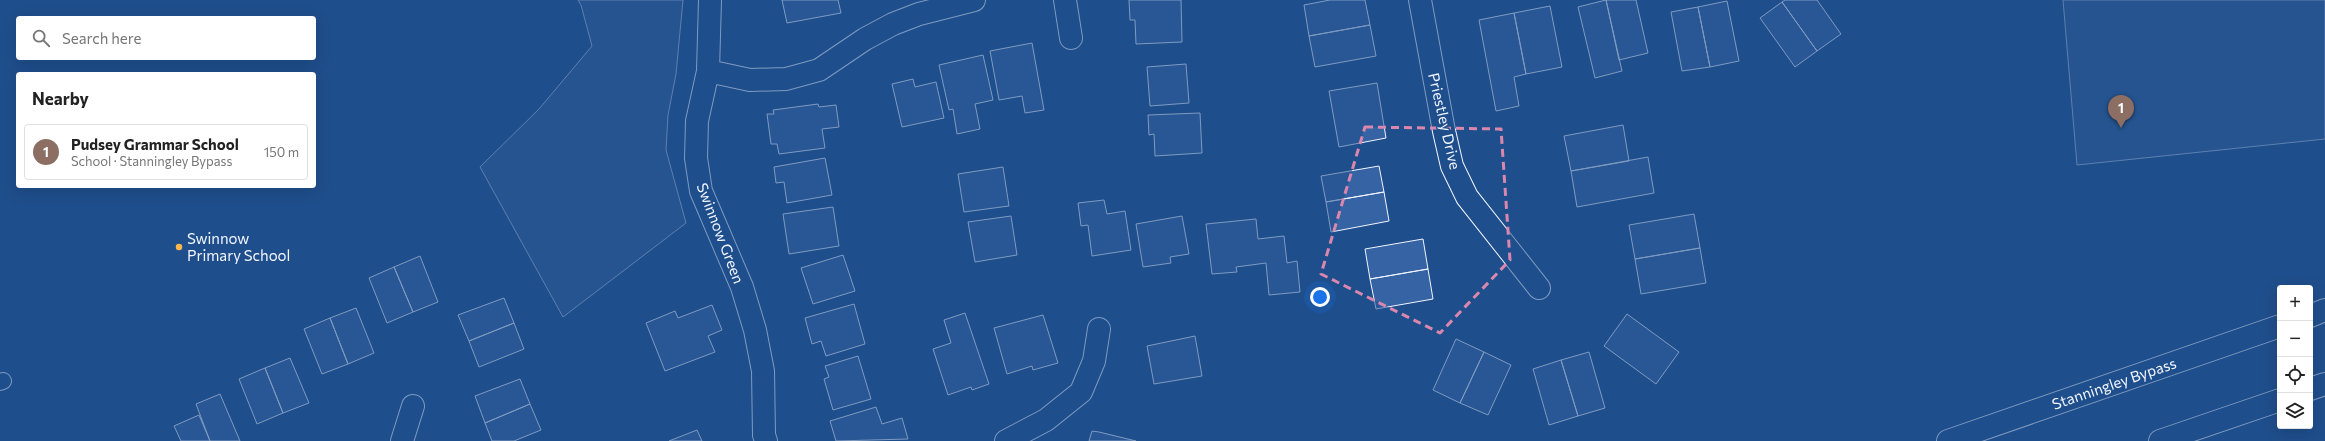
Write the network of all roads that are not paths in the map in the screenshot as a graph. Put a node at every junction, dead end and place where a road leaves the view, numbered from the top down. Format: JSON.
{"nodes":[{"id":1,"x":710,"y":0,"type":"edge"},
{"id":2,"x":974,"y":0,"type":"edge"},
{"id":3,"x":1064,"y":0,"type":"edge"},
{"id":4,"x":1420,"y":0,"type":"edge"},
{"id":5,"x":1071,"y":38,"type":"dead end"},
{"id":6,"x":708,"y":70,"type":"junction"},
{"id":7,"x":1539,"y":288,"type":"dead end"},
{"id":8,"x":2325,"y":310,"type":"edge"},
{"id":9,"x":2313,"y":315,"type":"edge"},
{"id":10,"x":2277,"y":327,"type":"edge"},
{"id":11,"x":1099,"y":329,"type":"dead end"},
{"id":12,"x":2325,"y":384,"type":"edge"},
{"id":13,"x":2313,"y":388,"type":"edge"},
{"id":14,"x":2277,"y":401,"type":"edge"},
{"id":15,"x":413,"y":406,"type":"dead end"},
{"id":16,"x":402,"y":441,"type":"edge"},
{"id":17,"x":766,"y":441,"type":"edge"},
{"id":18,"x":1006,"y":441,"type":"edge"},
{"id":19,"x":1948,"y":441,"type":"edge"},
{"id":20,"x":2160,"y":441,"type":"edge"}],
"edges":[{"from":1,"to":6,"type":"main road","name":"Swinnow Green"},
{"from":2,"to":6,"type":"main road"},
{"from":3,"to":5,"type":"main road"},
{"from":4,"to":7,"type":"main road","name":"Priestley Drive"},
{"from":6,"to":17,"type":"main road","name":"Swinnow Green"},
{"from":8,"to":9,"type":"main road"},
{"from":10,"to":19,"type":"main road","name":"Stanningley Bypass"},
{"from":11,"to":18,"type":"main road"},
{"from":12,"to":13,"type":"main road"},
{"from":14,"to":20,"type":"main road"},
{"from":15,"to":16,"type":"main road"}]}
